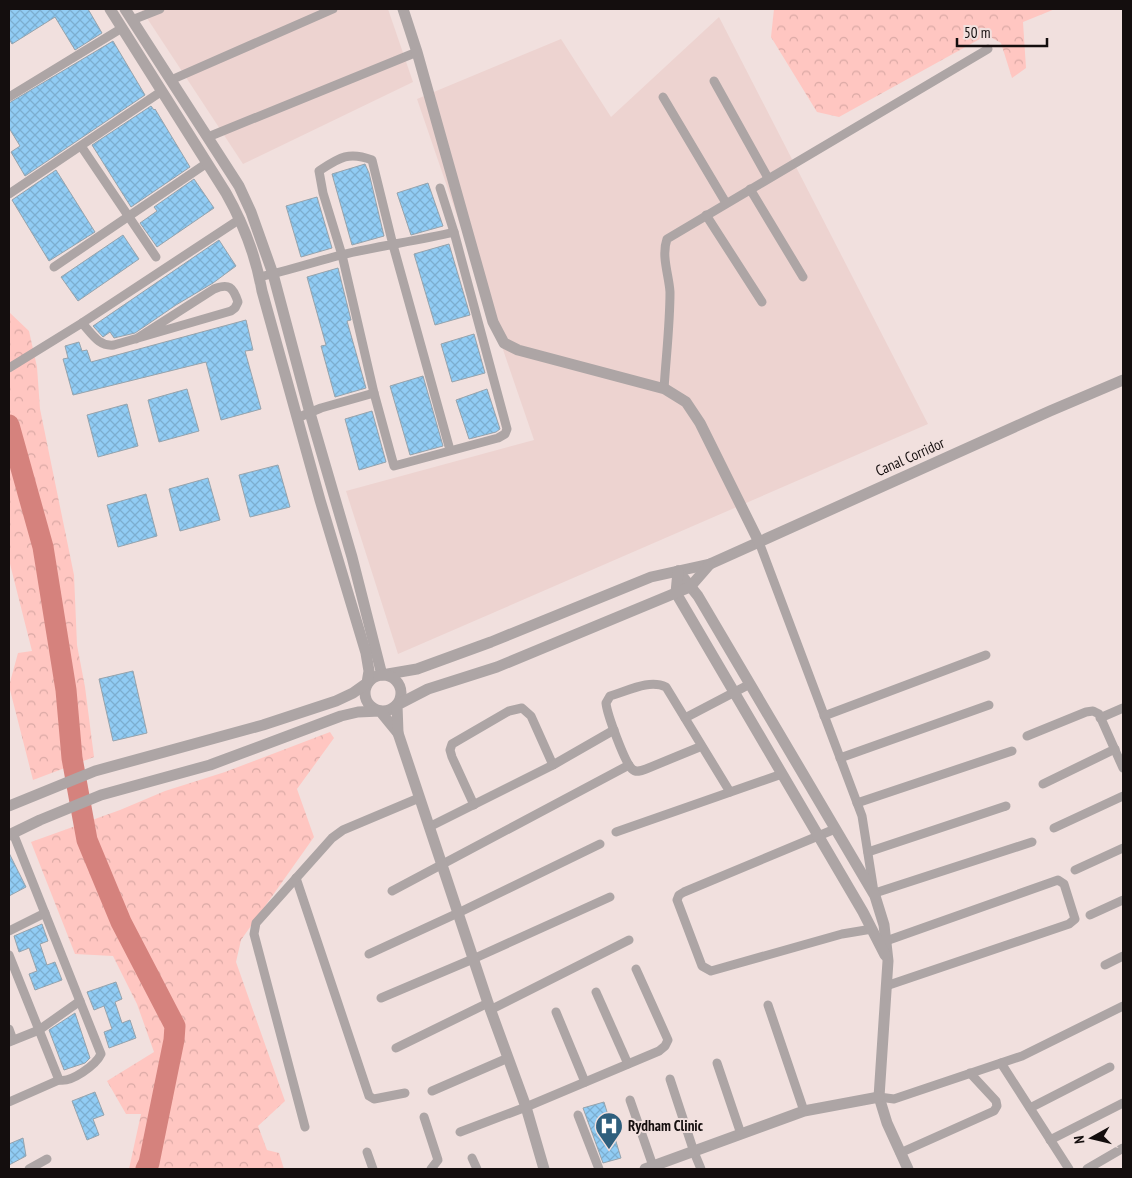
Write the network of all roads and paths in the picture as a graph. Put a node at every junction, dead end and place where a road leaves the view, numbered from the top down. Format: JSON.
{"nodes":[{"id":1,"x":110,"y":9,"type":"edge"},
{"id":2,"x":125,"y":9,"type":"edge"},
{"id":3,"x":160,"y":9,"type":"edge"},
{"id":4,"x":333,"y":9,"type":"edge"},
{"id":5,"x":403,"y":9,"type":"edge"},
{"id":6,"x":132,"y":20,"type":"junction"},
{"id":7,"x":122,"y":28,"type":"junction"},
{"id":8,"x":988,"y":49,"type":"dead end"},
{"id":9,"x":418,"y":52,"type":"junction"},
{"id":10,"x":170,"y":80,"type":"junction"},
{"id":11,"x":714,"y":81,"type":"dead end"},
{"id":12,"x":162,"y":91,"type":"junction"},
{"id":13,"x":9,"y":97,"type":"edge"},
{"id":14,"x":663,"y":97,"type":"dead end"},
{"id":15,"x":208,"y":137,"type":"junction"},
{"id":16,"x":82,"y":146,"type":"junction"},
{"id":17,"x":207,"y":163,"type":"junction"},
{"id":18,"x":768,"y":178,"type":"junction"},
{"id":19,"x":440,"y":188,"type":"dead end"},
{"id":20,"x":750,"y":189,"type":"junction"},
{"id":21,"x":9,"y":194,"type":"edge"},
{"id":22,"x":247,"y":202,"type":"junction"},
{"id":23,"x":726,"y":203,"type":"junction"},
{"id":24,"x":234,"y":207,"type":"junction"},
{"id":25,"x":706,"y":215,"type":"junction"},
{"id":26,"x":128,"y":216,"type":"junction"},
{"id":27,"x":240,"y":219,"type":"junction"},
{"id":28,"x":454,"y":232,"type":"junction"},
{"id":29,"x":393,"y":245,"type":"junction"},
{"id":30,"x":342,"y":255,"type":"junction"},
{"id":31,"x":156,"y":257,"type":"dead end"},
{"id":32,"x":54,"y":267,"type":"dead end"},
{"id":33,"x":273,"y":274,"type":"junction"},
{"id":34,"x":803,"y":276,"type":"dead end"},
{"id":35,"x":259,"y":277,"type":"junction"},
{"id":36,"x":762,"y":302,"type":"dead end"},
{"id":37,"x":82,"y":324,"type":"junction"},
{"id":38,"x":136,"y":339,"type":"junction"},
{"id":39,"x":10,"y":368,"type":"edge"},
{"id":40,"x":1123,"y":380,"type":"edge"},
{"id":41,"x":664,"y":389,"type":"junction"},
{"id":42,"x":374,"y":393,"type":"junction"},
{"id":43,"x":310,"y":412,"type":"junction"},
{"id":44,"x":297,"y":418,"type":"junction"},
{"id":45,"x":450,"y":450,"type":"junction"},
{"id":46,"x":759,"y":542,"type":"junction"},
{"id":47,"x":710,"y":564,"type":"junction"},
{"id":48,"x":678,"y":571,"type":"junction"},
{"id":49,"x":690,"y":587,"type":"junction"},
{"id":50,"x":676,"y":593,"type":"junction"},
{"id":51,"x":986,"y":655,"type":"dead end"},
{"id":52,"x":382,"y":675,"type":"junction"},
{"id":53,"x":367,"y":683,"type":"junction"},
{"id":54,"x":750,"y":684,"type":"junction"},
{"id":55,"x":735,"y":693,"type":"junction"},
{"id":56,"x":396,"y":705,"type":"junction"},
{"id":57,"x":989,"y":705,"type":"dead end"},
{"id":58,"x":1123,"y":708,"type":"edge"},
{"id":59,"x":380,"y":711,"type":"junction"},
{"id":60,"x":824,"y":716,"type":"junction"},
{"id":61,"x":685,"y":718,"type":"junction"},
{"id":62,"x":1100,"y":718,"type":"junction"},
{"id":63,"x":614,"y":730,"type":"junction"},
{"id":64,"x":398,"y":733,"type":"junction"},
{"id":65,"x":1027,"y":736,"type":"dead end"},
{"id":66,"x":702,"y":746,"type":"junction"},
{"id":67,"x":1115,"y":750,"type":"junction"},
{"id":68,"x":1012,"y":751,"type":"dead end"},
{"id":69,"x":840,"y":758,"type":"junction"},
{"id":70,"x":553,"y":765,"type":"junction"},
{"id":71,"x":629,"y":765,"type":"junction"},
{"id":72,"x":1123,"y":766,"type":"edge"},
{"id":73,"x":782,"y":774,"type":"junction"},
{"id":74,"x":1042,"y":784,"type":"dead end"},
{"id":75,"x":730,"y":792,"type":"junction"},
{"id":76,"x":1123,"y":796,"type":"edge"},
{"id":77,"x":419,"y":798,"type":"junction"},
{"id":78,"x":857,"y":803,"type":"junction"},
{"id":79,"x":13,"y":804,"type":"edge"},
{"id":80,"x":474,"y":805,"type":"junction"},
{"id":81,"x":1006,"y":806,"type":"dead end"},
{"id":82,"x":429,"y":827,"type":"junction"},
{"id":83,"x":1054,"y":828,"type":"dead end"},
{"id":84,"x":835,"y":829,"type":"junction"},
{"id":85,"x":616,"y":832,"type":"dead end"},
{"id":86,"x":11,"y":834,"type":"edge"},
{"id":87,"x":819,"y":837,"type":"junction"},
{"id":88,"x":1032,"y":842,"type":"dead end"},
{"id":89,"x":600,"y":844,"type":"dead end"},
{"id":90,"x":1123,"y":848,"type":"edge"},
{"id":91,"x":868,"y":852,"type":"junction"},
{"id":92,"x":441,"y":864,"type":"junction"},
{"id":93,"x":1075,"y":870,"type":"dead end"},
{"id":94,"x":296,"y":878,"type":"junction"},
{"id":95,"x":392,"y":891,"type":"dead end"},
{"id":96,"x":875,"y":895,"type":"junction"},
{"id":97,"x":610,"y":897,"type":"dead end"},
{"id":98,"x":1123,"y":900,"type":"edge"},
{"id":99,"x":44,"y":913,"type":"junction"},
{"id":100,"x":458,"y":913,"type":"junction"},
{"id":101,"x":1090,"y":915,"type":"dead end"},
{"id":102,"x":872,"y":928,"type":"junction"},
{"id":103,"x":9,"y":931,"type":"edge"},
{"id":104,"x":629,"y":940,"type":"dead end"},
{"id":105,"x":886,"y":941,"type":"junction"},
{"id":106,"x":368,"y":954,"type":"dead end"},
{"id":107,"x":9,"y":956,"type":"edge"},
{"id":108,"x":1123,"y":956,"type":"edge"},
{"id":109,"x":473,"y":959,"type":"junction"},
{"id":110,"x":888,"y":961,"type":"junction"},
{"id":111,"x":1105,"y":965,"type":"dead end"},
{"id":112,"x":636,"y":969,"type":"dead end"},
{"id":113,"x":13,"y":980,"type":"edge"},
{"id":114,"x":886,"y":986,"type":"junction"},
{"id":115,"x":596,"y":992,"type":"dead end"},
{"id":116,"x":381,"y":998,"type":"dead end"},
{"id":117,"x":80,"y":1001,"type":"junction"},
{"id":118,"x":768,"y":1005,"type":"dead end"},
{"id":119,"x":489,"y":1006,"type":"junction"},
{"id":120,"x":1123,"y":1006,"type":"edge"},
{"id":121,"x":556,"y":1012,"type":"dead end"},
{"id":122,"x":9,"y":1029,"type":"edge"},
{"id":123,"x":39,"y":1030,"type":"junction"},
{"id":124,"x":11,"y":1041,"type":"edge"},
{"id":125,"x":396,"y":1048,"type":"dead end"},
{"id":126,"x":508,"y":1058,"type":"junction"},
{"id":127,"x":717,"y":1063,"type":"dead end"},
{"id":128,"x":1002,"y":1063,"type":"junction"},
{"id":129,"x":628,"y":1064,"type":"junction"},
{"id":130,"x":1110,"y":1067,"type":"dead end"},
{"id":131,"x":970,"y":1073,"type":"junction"},
{"id":132,"x":670,"y":1078,"type":"dead end"},
{"id":133,"x":59,"y":1080,"type":"junction"},
{"id":134,"x":585,"y":1082,"type":"junction"},
{"id":135,"x":432,"y":1092,"type":"dead end"},
{"id":136,"x":405,"y":1093,"type":"dead end"},
{"id":137,"x":879,"y":1097,"type":"junction"},
{"id":138,"x":630,"y":1100,"type":"dead end"},
{"id":139,"x":9,"y":1102,"type":"edge"},
{"id":140,"x":1123,"y":1103,"type":"edge"},
{"id":141,"x":526,"y":1107,"type":"junction"},
{"id":142,"x":1030,"y":1108,"type":"junction"},
{"id":143,"x":804,"y":1111,"type":"junction"},
{"id":144,"x":578,"y":1115,"type":"dead end"},
{"id":145,"x":424,"y":1117,"type":"dead end"},
{"id":146,"x":305,"y":1127,"type":"dead end"},
{"id":147,"x":460,"y":1132,"type":"dead end"},
{"id":148,"x":741,"y":1134,"type":"junction"},
{"id":149,"x":1050,"y":1140,"type":"junction"},
{"id":150,"x":1123,"y":1148,"type":"edge"},
{"id":151,"x":367,"y":1152,"type":"dead end"},
{"id":152,"x":694,"y":1152,"type":"junction"},
{"id":153,"x":900,"y":1153,"type":"junction"},
{"id":154,"x":472,"y":1158,"type":"dead end"},
{"id":155,"x":47,"y":1159,"type":"dead end"},
{"id":156,"x":649,"y":1168,"type":"edge"},
{"id":157,"x":29,"y":1169,"type":"edge"},
{"id":158,"x":373,"y":1169,"type":"edge"},
{"id":159,"x":431,"y":1169,"type":"edge"},
{"id":160,"x":476,"y":1169,"type":"edge"},
{"id":161,"x":544,"y":1169,"type":"edge"},
{"id":162,"x":599,"y":1169,"type":"edge"},
{"id":163,"x":701,"y":1169,"type":"edge"},
{"id":164,"x":908,"y":1169,"type":"edge"},
{"id":165,"x":1069,"y":1169,"type":"edge"},
{"id":166,"x":1087,"y":1169,"type":"edge"}],
"edges":[{"from":1,"to":7,"type":"street"},
{"from":2,"to":6,"type":"street"},
{"from":3,"to":6,"type":"street"},
{"from":4,"to":10,"type":"street"},
{"from":5,"to":9,"type":"street"},
{"from":6,"to":10,"type":"street"},
{"from":7,"to":12,"type":"street"},
{"from":7,"to":13,"type":"street"},
{"from":8,"to":18,"type":"street"},
{"from":9,"to":15,"type":"street"},
{"from":9,"to":41,"type":"street"},
{"from":10,"to":15,"type":"street"},
{"from":11,"to":18,"type":"street"},
{"from":12,"to":16,"type":"street"},
{"from":12,"to":17,"type":"street"},
{"from":14,"to":23,"type":"street"},
{"from":15,"to":22,"type":"street"},
{"from":16,"to":21,"type":"street"},
{"from":16,"to":26,"type":"street"},
{"from":17,"to":24,"type":"street"},
{"from":17,"to":26,"type":"street"},
{"from":18,"to":20,"type":"street"},
{"from":19,"to":28,"type":"street"},
{"from":20,"to":23,"type":"street"},
{"from":20,"to":34,"type":"street"},
{"from":22,"to":24,"type":"street"},
{"from":22,"to":33,"type":"street"},
{"from":23,"to":25,"type":"street"},
{"from":24,"to":27,"type":"street"},
{"from":25,"to":36,"type":"street"},
{"from":25,"to":41,"type":"street"},
{"from":26,"to":31,"type":"street"},
{"from":26,"to":32,"type":"street"},
{"from":27,"to":35,"type":"street"},
{"from":27,"to":37,"type":"street"},
{"from":28,"to":29,"type":"street"},
{"from":28,"to":45,"type":"street"},
{"from":29,"to":30,"type":"street"},
{"from":29,"to":30,"type":"street"},
{"from":29,"to":45,"type":"street"},
{"from":30,"to":33,"type":"street"},
{"from":30,"to":42,"type":"street"},
{"from":33,"to":35,"type":"street"},
{"from":33,"to":43,"type":"street"},
{"from":35,"to":44,"type":"street"},
{"from":37,"to":38,"type":"street"},
{"from":37,"to":39,"type":"street"},
{"from":38,"to":38,"type":"street"},
{"from":40,"to":46,"type":"street","name":"Canal Corridor"},
{"from":41,"to":46,"type":"street"},
{"from":42,"to":43,"type":"street"},
{"from":42,"to":45,"type":"street"},
{"from":43,"to":44,"type":"street"},
{"from":43,"to":52,"type":"street"},
{"from":44,"to":53,"type":"street"},
{"from":46,"to":47,"type":"street","name":"Canal Corridor"},
{"from":46,"to":60,"type":"street"},
{"from":47,"to":48,"type":"street"},
{"from":47,"to":49,"type":"street"},
{"from":48,"to":49,"type":"street"},
{"from":48,"to":50,"type":"street"},
{"from":48,"to":52,"type":"street"},
{"from":49,"to":50,"type":"street"},
{"from":49,"to":54,"type":"street"},
{"from":50,"to":55,"type":"street"},
{"from":50,"to":56,"type":"street"},
{"from":51,"to":60,"type":"street"},
{"from":52,"to":53,"type":"street"},
{"from":52,"to":56,"type":"street"},
{"from":53,"to":59,"type":"street"},
{"from":53,"to":79,"type":"street"},
{"from":54,"to":55,"type":"street"},
{"from":54,"to":84,"type":"street"},
{"from":55,"to":61,"type":"street"},
{"from":55,"to":73,"type":"street"},
{"from":56,"to":59,"type":"street"},
{"from":56,"to":64,"type":"street"},
{"from":57,"to":69,"type":"street"},
{"from":58,"to":62,"type":"street"},
{"from":59,"to":64,"type":"street"},
{"from":59,"to":86,"type":"street"},
{"from":60,"to":69,"type":"street"},
{"from":61,"to":63,"type":"street"},
{"from":61,"to":66,"type":"street"},
{"from":62,"to":65,"type":"street"},
{"from":62,"to":67,"type":"street"},
{"from":63,"to":70,"type":"street"},
{"from":63,"to":71,"type":"street"},
{"from":64,"to":77,"type":"street"},
{"from":66,"to":71,"type":"street"},
{"from":66,"to":75,"type":"street"},
{"from":67,"to":72,"type":"street"},
{"from":67,"to":74,"type":"street"},
{"from":68,"to":78,"type":"street"},
{"from":69,"to":78,"type":"street"},
{"from":70,"to":80,"type":"street"},
{"from":70,"to":80,"type":"street"},
{"from":71,"to":92,"type":"street"},
{"from":73,"to":75,"type":"street"},
{"from":73,"to":87,"type":"street"},
{"from":75,"to":85,"type":"street"},
{"from":76,"to":83,"type":"street"},
{"from":77,"to":82,"type":"street"},
{"from":77,"to":94,"type":"street"},
{"from":78,"to":91,"type":"street"},
{"from":80,"to":82,"type":"street"},
{"from":81,"to":91,"type":"street"},
{"from":82,"to":92,"type":"street"},
{"from":84,"to":87,"type":"street"},
{"from":84,"to":96,"type":"street"},
{"from":86,"to":99,"type":"street"},
{"from":87,"to":102,"type":"street"},
{"from":87,"to":102,"type":"street"},
{"from":88,"to":96,"type":"street"},
{"from":89,"to":100,"type":"street"},
{"from":90,"to":93,"type":"street"},
{"from":91,"to":96,"type":"street"},
{"from":92,"to":95,"type":"street"},
{"from":92,"to":100,"type":"street"},
{"from":94,"to":136,"type":"street"},
{"from":94,"to":146,"type":"street"},
{"from":96,"to":105,"type":"street"},
{"from":97,"to":109,"type":"street"},
{"from":98,"to":101,"type":"street"},
{"from":99,"to":103,"type":"street"},
{"from":99,"to":117,"type":"street"},
{"from":100,"to":106,"type":"street"},
{"from":100,"to":109,"type":"street"},
{"from":102,"to":110,"type":"street"},
{"from":104,"to":119,"type":"street"},
{"from":105,"to":110,"type":"street"},
{"from":105,"to":114,"type":"street"},
{"from":107,"to":113,"type":"street"},
{"from":108,"to":111,"type":"street"},
{"from":109,"to":116,"type":"street"},
{"from":109,"to":119,"type":"street"},
{"from":110,"to":114,"type":"street"},
{"from":112,"to":129,"type":"street"},
{"from":113,"to":123,"type":"street"},
{"from":114,"to":137,"type":"street"},
{"from":115,"to":129,"type":"street"},
{"from":117,"to":123,"type":"street"},
{"from":117,"to":133,"type":"street"},
{"from":118,"to":143,"type":"street"},
{"from":119,"to":125,"type":"street"},
{"from":119,"to":126,"type":"street"},
{"from":120,"to":128,"type":"street"},
{"from":121,"to":134,"type":"street"},
{"from":122,"to":124,"type":"street"},
{"from":123,"to":124,"type":"street"},
{"from":123,"to":133,"type":"street"},
{"from":126,"to":135,"type":"street"},
{"from":126,"to":141,"type":"street"},
{"from":127,"to":148,"type":"street"},
{"from":128,"to":131,"type":"street"},
{"from":128,"to":142,"type":"street"},
{"from":129,"to":134,"type":"street"},
{"from":130,"to":142,"type":"street"},
{"from":131,"to":137,"type":"street"},
{"from":131,"to":153,"type":"street"},
{"from":132,"to":152,"type":"street"},
{"from":133,"to":139,"type":"street"},
{"from":134,"to":141,"type":"street"},
{"from":137,"to":143,"type":"street"},
{"from":137,"to":153,"type":"street"},
{"from":138,"to":156,"type":"street"},
{"from":140,"to":149,"type":"street"},
{"from":141,"to":147,"type":"street"},
{"from":141,"to":161,"type":"street"},
{"from":142,"to":149,"type":"street"},
{"from":143,"to":148,"type":"street"},
{"from":144,"to":162,"type":"street"},
{"from":145,"to":159,"type":"street"},
{"from":148,"to":152,"type":"street"},
{"from":149,"to":165,"type":"street"},
{"from":150,"to":166,"type":"street"},
{"from":151,"to":158,"type":"street"},
{"from":152,"to":156,"type":"street"},
{"from":152,"to":163,"type":"street"},
{"from":153,"to":164,"type":"street"},
{"from":154,"to":160,"type":"street"},
{"from":155,"to":157,"type":"street"}]}
